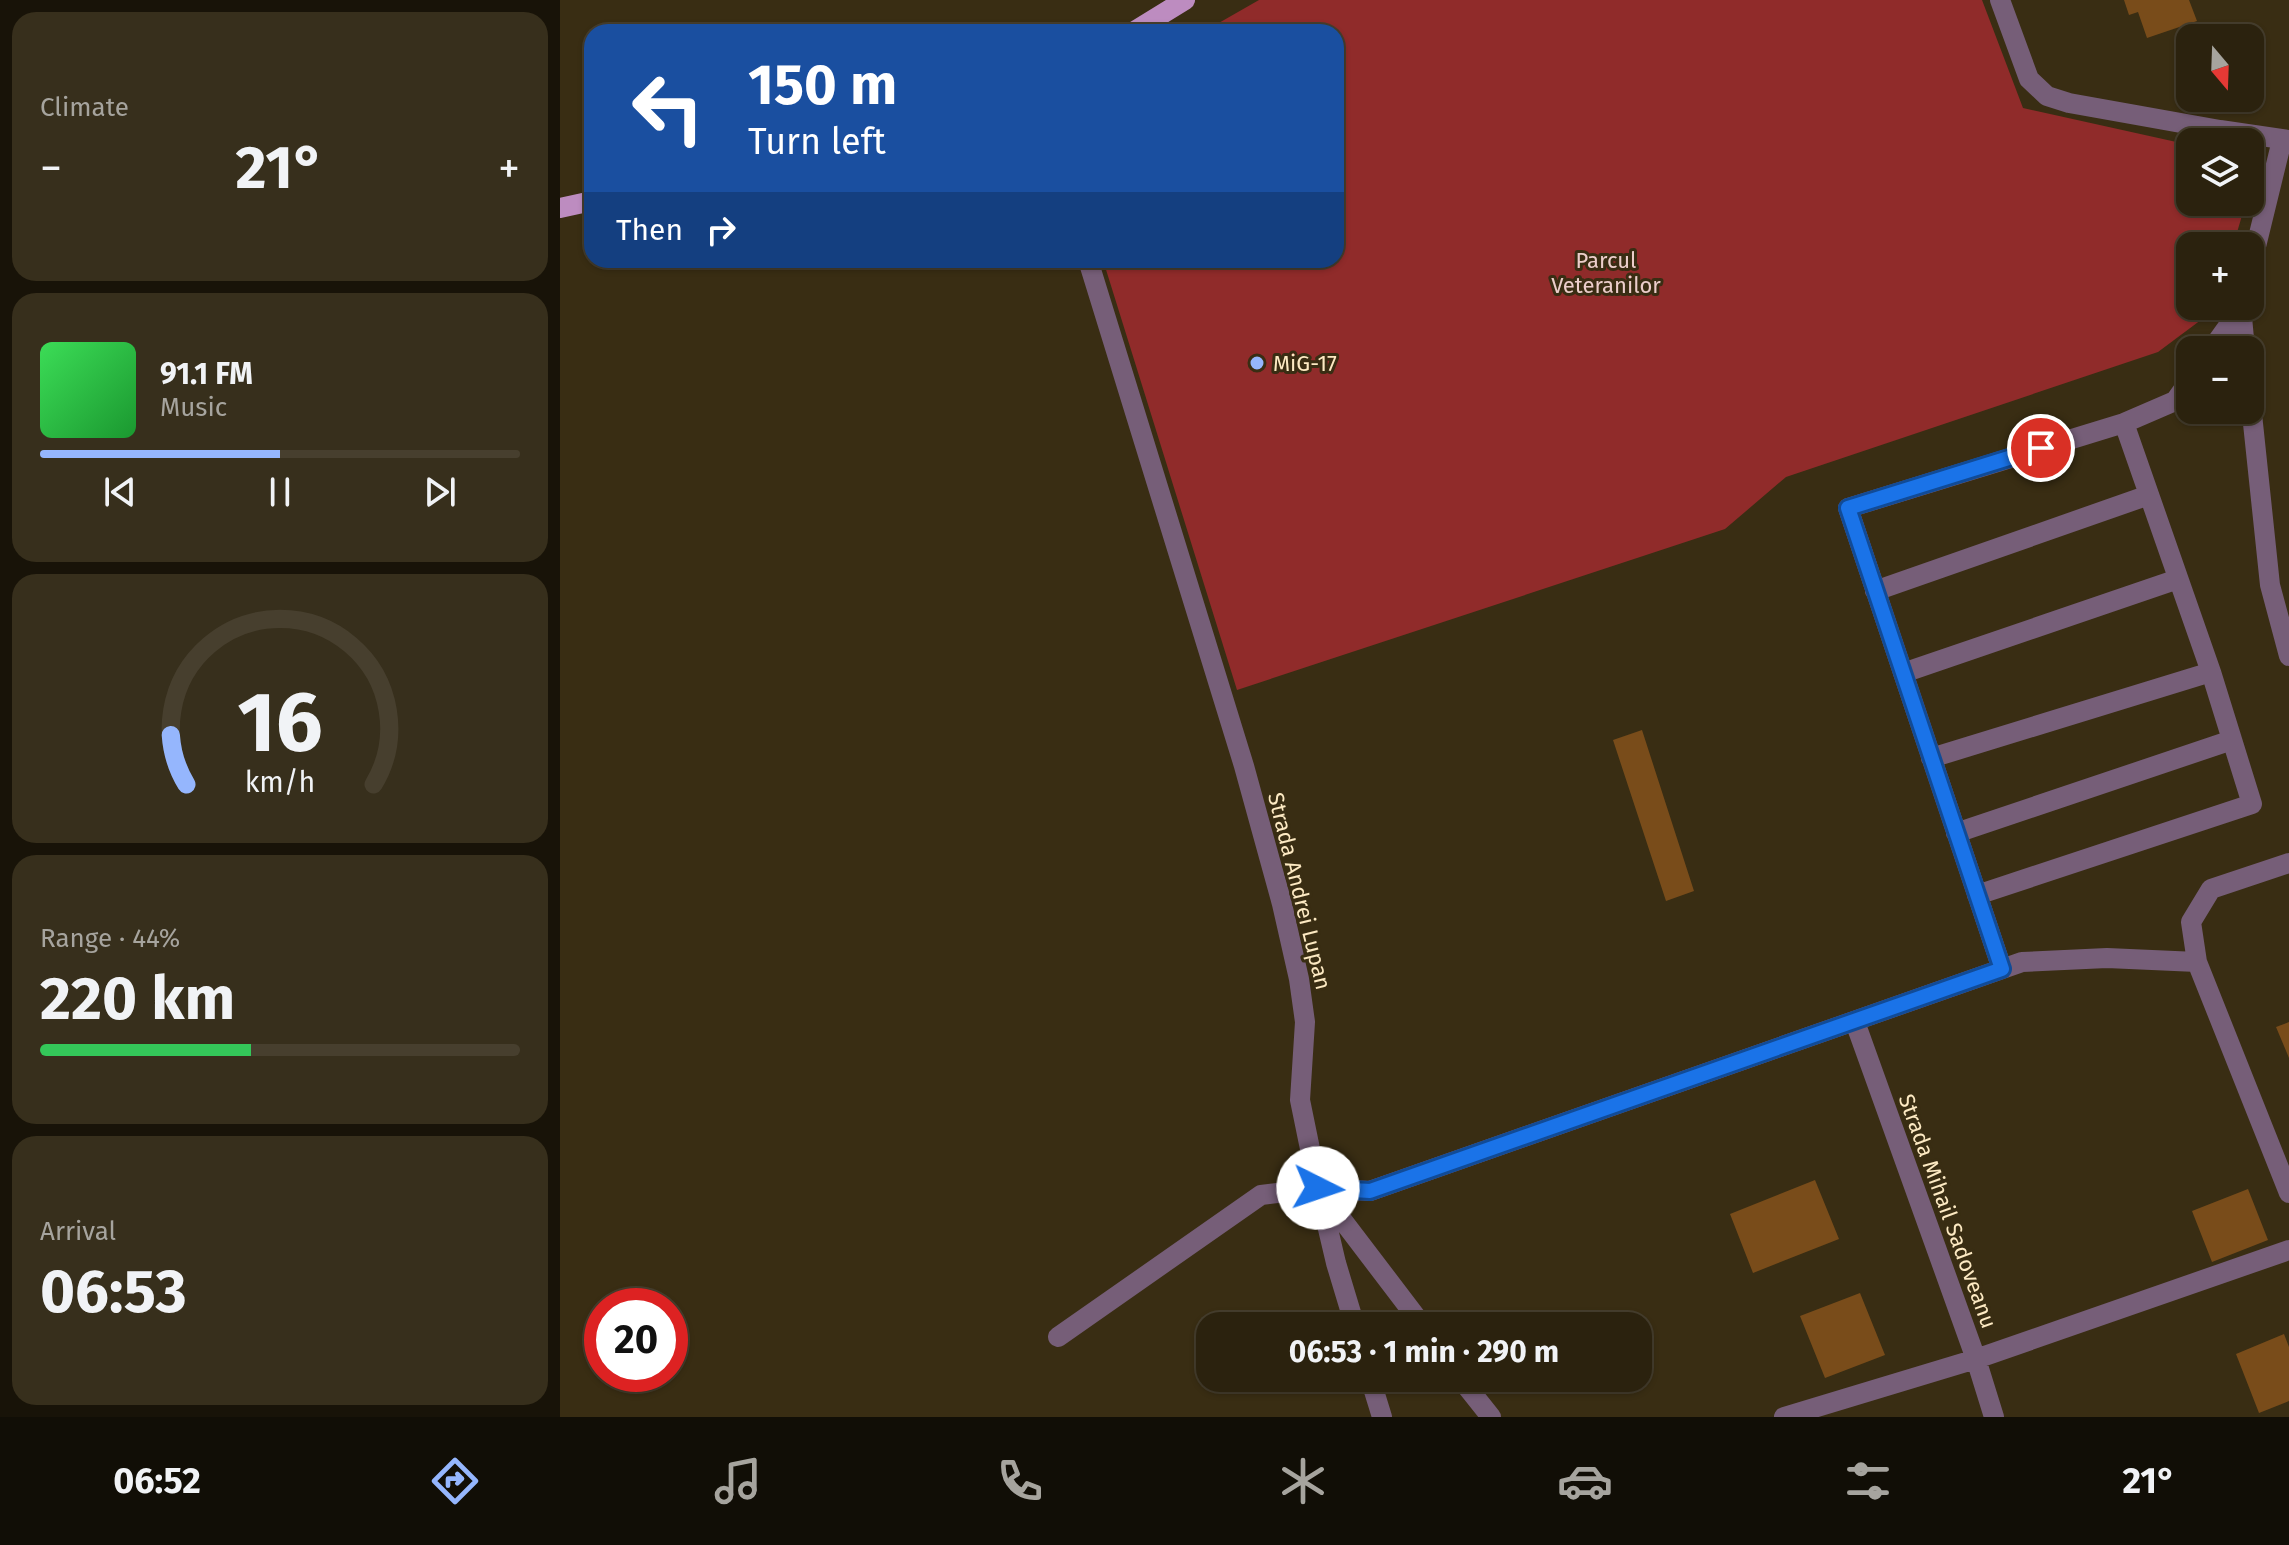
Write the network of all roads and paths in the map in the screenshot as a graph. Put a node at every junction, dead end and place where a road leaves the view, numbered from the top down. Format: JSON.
{"nodes":[{"id":1,"x":1185,"y":0,"type":"edge"},
{"id":2,"x":2000,"y":0,"type":"edge"},
{"id":3,"x":1146,"y":24,"type":"edge"},
{"id":4,"x":2286,"y":140,"type":"edge"},
{"id":5,"x":584,"y":203,"type":"edge"},
{"id":6,"x":560,"y":208,"type":"edge"},
{"id":7,"x":2261,"y":232,"type":"edge"},
{"id":8,"x":1090,"y":268,"type":"edge"},
{"id":9,"x":2176,"y":400,"type":"edge"},
{"id":10,"x":2124,"y":423,"type":"junction"},
{"id":11,"x":2253,"y":424,"type":"edge"},
{"id":12,"x":2149,"y":495,"type":"junction"},
{"id":13,"x":2178,"y":579,"type":"junction"},
{"id":14,"x":1875,"y":591,"type":"junction"},
{"id":15,"x":2289,"y":656,"type":"edge"},
{"id":16,"x":2211,"y":672,"type":"junction"},
{"id":17,"x":1903,"y":673,"type":"junction"},
{"id":18,"x":2232,"y":740,"type":"junction"},
{"id":19,"x":1931,"y":758,"type":"junction"},
{"id":20,"x":1956,"y":833,"type":"junction"},
{"id":21,"x":2289,"y":863,"type":"edge"},
{"id":22,"x":1977,"y":895,"type":"junction"},
{"id":23,"x":2197,"y":962,"type":"junction"},
{"id":24,"x":2002,"y":969,"type":"junction"},
{"id":25,"x":1855,"y":1022,"type":"junction"},
{"id":26,"x":1318,"y":1188,"type":"junction"},
{"id":27,"x":2289,"y":1193,"type":"edge"},
{"id":28,"x":2289,"y":1250,"type":"edge"},
{"id":29,"x":1351,"y":1312,"type":"edge"},
{"id":30,"x":1412,"y":1312,"type":"edge"},
{"id":31,"x":1058,"y":1337,"type":"dead end"},
{"id":32,"x":1976,"y":1359,"type":"junction"},
{"id":33,"x":1374,"y":1392,"type":"edge"},
{"id":34,"x":1471,"y":1392,"type":"edge"},
{"id":35,"x":1382,"y":1417,"type":"edge"},
{"id":36,"x":1491,"y":1417,"type":"edge"},
{"id":37,"x":1784,"y":1417,"type":"edge"},
{"id":38,"x":1994,"y":1417,"type":"edge"}],
"edges":[{"from":1,"to":3,"type":"main road"},
{"from":2,"to":4,"type":"street"},
{"from":4,"to":7,"type":"street"},
{"from":5,"to":6,"type":"main road"},
{"from":8,"to":26,"type":"street","name":"Strada Andrei Lupan"},
{"from":9,"to":10,"type":"street"},
{"from":10,"to":12,"type":"street"},
{"from":10,"to":14,"type":"street"},
{"from":11,"to":15,"type":"street"},
{"from":12,"to":13,"type":"street"},
{"from":12,"to":14,"type":"street"},
{"from":13,"to":16,"type":"street"},
{"from":13,"to":17,"type":"street"},
{"from":14,"to":17,"type":"street"},
{"from":16,"to":18,"type":"street"},
{"from":16,"to":19,"type":"street"},
{"from":17,"to":19,"type":"street"},
{"from":18,"to":20,"type":"street"},
{"from":18,"to":22,"type":"street"},
{"from":19,"to":20,"type":"street"},
{"from":20,"to":22,"type":"street"},
{"from":21,"to":23,"type":"street"},
{"from":22,"to":24,"type":"street"},
{"from":23,"to":24,"type":"street"},
{"from":23,"to":27,"type":"street"},
{"from":24,"to":25,"type":"street"},
{"from":25,"to":26,"type":"street"},
{"from":25,"to":32,"type":"street","name":"Strada Mihail Sadoveanu"},
{"from":26,"to":29,"type":"street"},
{"from":26,"to":30,"type":"street","name":"Strada Andrei Lupan"},
{"from":26,"to":31,"type":"street"},
{"from":28,"to":32,"type":"street"},
{"from":32,"to":37,"type":"street"},
{"from":32,"to":38,"type":"street","name":"Strada Mihail Sadoveanu"},
{"from":33,"to":35,"type":"street"},
{"from":34,"to":36,"type":"street"}]}
